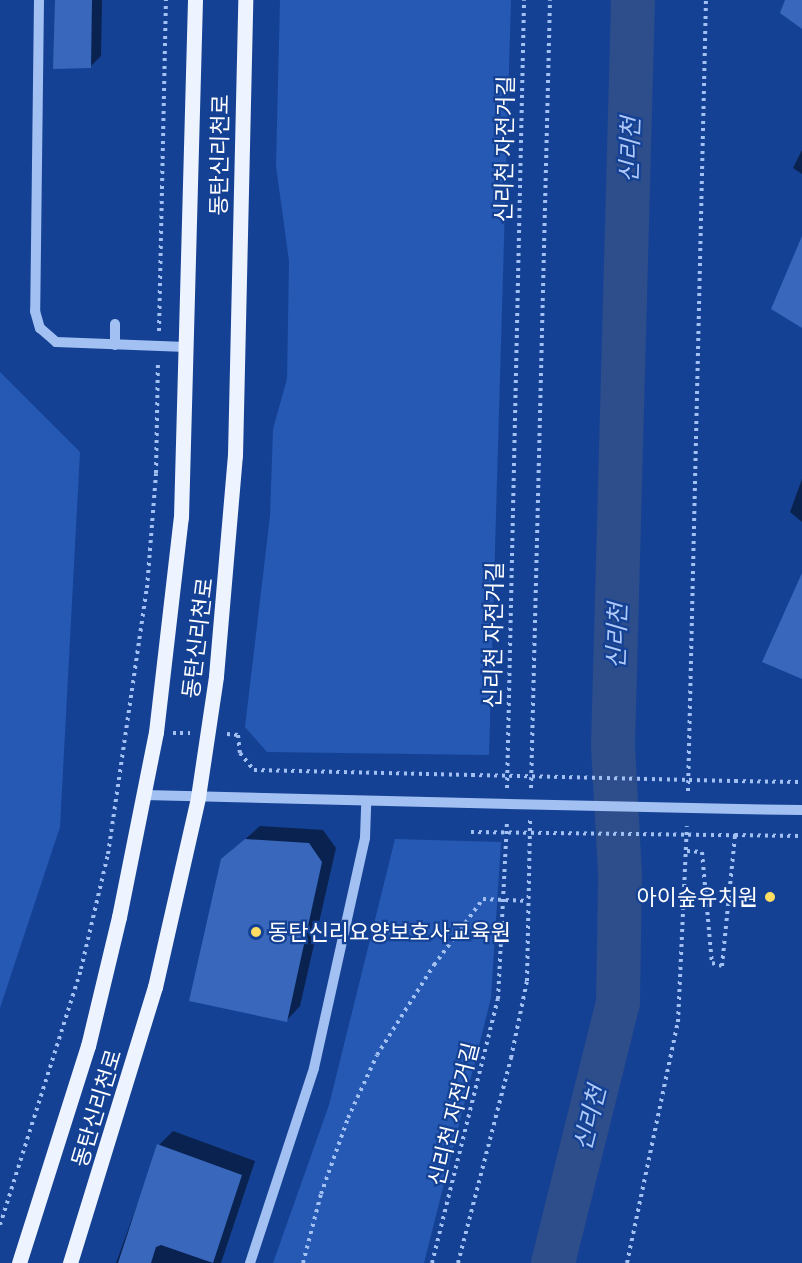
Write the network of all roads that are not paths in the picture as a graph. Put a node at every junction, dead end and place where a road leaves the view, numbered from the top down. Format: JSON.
{"nodes":[{"id":1,"x":39,"y":0,"type":"edge"},
{"id":2,"x":195,"y":0,"type":"edge"},
{"id":3,"x":245,"y":0,"type":"edge"},
{"id":4,"x":116,"y":324,"type":"dead end"},
{"id":5,"x":115,"y":345,"type":"junction"},
{"id":6,"x":186,"y":347,"type":"junction"},
{"id":7,"x":145,"y":795,"type":"junction"},
{"id":8,"x":198,"y":797,"type":"junction"},
{"id":9,"x":366,"y":801,"type":"junction"},
{"id":10,"x":802,"y":810,"type":"edge"},
{"id":11,"x":19,"y":1263,"type":"edge"},
{"id":12,"x":70,"y":1263,"type":"edge"},
{"id":13,"x":250,"y":1263,"type":"edge"}],
"edges":[{"from":1,"to":5,"type":"street"},
{"from":2,"to":6,"type":"main road","name":"동탄신리천로"},
{"from":3,"to":8,"type":"main road","name":"동탄신리천로"},
{"from":4,"to":5,"type":"street"},
{"from":5,"to":6,"type":"street"},
{"from":6,"to":7,"type":"main road","name":"동탄신리천로"},
{"from":7,"to":8,"type":"street"},
{"from":7,"to":11,"type":"main road","name":"동탄신리천로"},
{"from":8,"to":9,"type":"street"},
{"from":8,"to":12,"type":"main road","name":"동탄신리천로"},
{"from":9,"to":10,"type":"street","bridge":true},
{"from":9,"to":13,"type":"street"}]}
